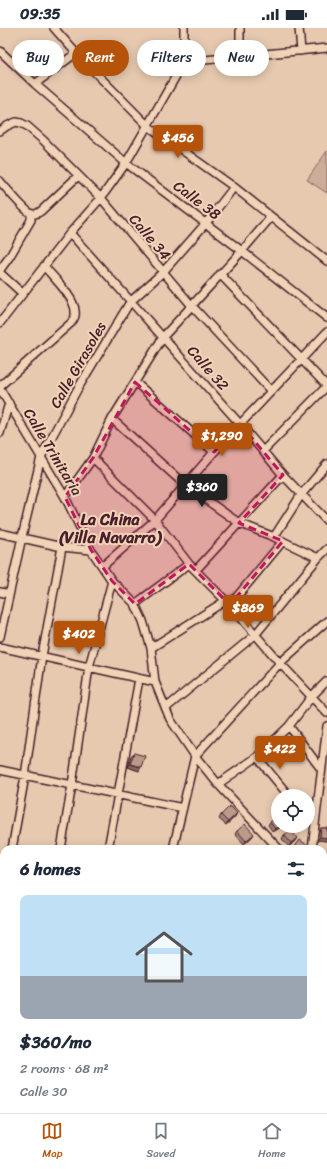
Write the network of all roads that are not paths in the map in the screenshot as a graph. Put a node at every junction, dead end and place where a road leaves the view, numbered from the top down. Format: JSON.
{"nodes":[{"id":1,"x":54,"y":28,"type":"edge"},
{"id":2,"x":184,"y":28,"type":"edge"},
{"id":3,"x":240,"y":28,"type":"edge"},
{"id":4,"x":299,"y":28,"type":"edge"},
{"id":5,"x":184,"y":40,"type":"edge"},
{"id":6,"x":240,"y":40,"type":"edge"},
{"id":7,"x":72,"y":48,"type":"edge"},
{"id":8,"x":327,"y":48,"type":"edge"},
{"id":9,"x":0,"y":51,"type":"edge"},
{"id":10,"x":301,"y":51,"type":"junction"},
{"id":11,"x":269,"y":54,"type":"edge"},
{"id":12,"x":72,"y":56,"type":"edge"},
{"id":13,"x":99,"y":76,"type":"edge"},
{"id":14,"x":176,"y":76,"type":"edge"},
{"id":15,"x":35,"y":84,"type":"junction"},
{"id":16,"x":148,"y":126,"type":"junction"},
{"id":17,"x":0,"y":131,"type":"edge"},
{"id":18,"x":126,"y":163,"type":"junction"},
{"id":19,"x":78,"y":176,"type":"junction"},
{"id":20,"x":0,"y":181,"type":"edge"},
{"id":21,"x":234,"y":188,"type":"junction"},
{"id":22,"x":101,"y":198,"type":"junction"},
{"id":23,"x":31,"y":214,"type":"junction"},
{"id":24,"x":271,"y":217,"type":"junction"},
{"id":25,"x":206,"y":223,"type":"junction"},
{"id":26,"x":70,"y":233,"type":"junction"},
{"id":27,"x":242,"y":250,"type":"junction"},
{"id":28,"x":327,"y":261,"type":"edge"},
{"id":29,"x":44,"y":266,"type":"junction"},
{"id":30,"x":0,"y":271,"type":"edge"},
{"id":31,"x":163,"y":272,"type":"junction"},
{"id":32,"x":220,"y":274,"type":"junction"},
{"id":33,"x":22,"y":293,"type":"junction"},
{"id":34,"x":130,"y":302,"type":"junction"},
{"id":35,"x":192,"y":306,"type":"junction"},
{"id":36,"x":327,"y":318,"type":"edge"},
{"id":37,"x":0,"y":323,"type":"edge"},
{"id":38,"x":327,"y":332,"type":"edge"},
{"id":39,"x":163,"y":337,"type":"junction"},
{"id":40,"x":301,"y":359,"type":"junction"},
{"id":41,"x":135,"y":382,"type":"junction"},
{"id":42,"x":0,"y":386,"type":"edge"},
{"id":43,"x":327,"y":386,"type":"edge"},
{"id":44,"x":0,"y":389,"type":"edge"},
{"id":45,"x":271,"y":391,"type":"junction"},
{"id":46,"x":8,"y":403,"type":"junction"},
{"id":47,"x":112,"y":420,"type":"junction"},
{"id":48,"x":240,"y":424,"type":"junction"},
{"id":49,"x":0,"y":433,"type":"edge"},
{"id":50,"x":263,"y":451,"type":"junction"},
{"id":51,"x":214,"y":452,"type":"junction"},
{"id":52,"x":41,"y":457,"type":"junction"},
{"id":53,"x":92,"y":458,"type":"junction"},
{"id":54,"x":327,"y":464,"type":"edge"},
{"id":55,"x":283,"y":475,"type":"junction"},
{"id":56,"x":185,"y":485,"type":"junction"},
{"id":57,"x":301,"y":495,"type":"junction"},
{"id":58,"x":65,"y":497,"type":"junction"},
{"id":59,"x":155,"y":520,"type":"junction"},
{"id":60,"x":327,"y":520,"type":"edge"},
{"id":61,"x":239,"y":522,"type":"junction"},
{"id":62,"x":0,"y":533,"type":"edge"},
{"id":63,"x":22,"y":537,"type":"junction"},
{"id":64,"x":274,"y":537,"type":"junction"},
{"id":65,"x":284,"y":541,"type":"junction"},
{"id":66,"x":62,"y":547,"type":"junction"},
{"id":67,"x":327,"y":549,"type":"edge"},
{"id":68,"x":91,"y":550,"type":"junction"},
{"id":69,"x":318,"y":558,"type":"junction"},
{"id":70,"x":189,"y":564,"type":"junction"},
{"id":71,"x":103,"y":566,"type":"junction"},
{"id":72,"x":196,"y":570,"type":"junction"},
{"id":73,"x":112,"y":581,"type":"junction"},
{"id":74,"x":0,"y":592,"type":"edge"},
{"id":75,"x":9,"y":594,"type":"junction"},
{"id":76,"x":228,"y":603,"type":"junction"},
{"id":77,"x":135,"y":604,"type":"junction"},
{"id":78,"x":327,"y":620,"type":"edge"},
{"id":79,"x":256,"y":635,"type":"junction"},
{"id":80,"x":0,"y":637,"type":"edge"},
{"id":81,"x":0,"y":647,"type":"edge"},
{"id":82,"x":150,"y":648,"type":"junction"},
{"id":83,"x":42,"y":656,"type":"junction"},
{"id":84,"x":280,"y":663,"type":"junction"},
{"id":85,"x":89,"y":667,"type":"junction"},
{"id":86,"x":139,"y":679,"type":"junction"},
{"id":87,"x":327,"y":681,"type":"edge"},
{"id":88,"x":155,"y":682,"type":"junction"},
{"id":89,"x":312,"y":696,"type":"junction"},
{"id":90,"x":166,"y":708,"type":"junction"},
{"id":91,"x":327,"y":713,"type":"edge"},
{"id":92,"x":289,"y":726,"type":"junction"},
{"id":93,"x":327,"y":726,"type":"edge"},
{"id":94,"x":195,"y":756,"type":"junction"},
{"id":95,"x":257,"y":757,"type":"junction"},
{"id":96,"x":321,"y":769,"type":"junction"},
{"id":97,"x":0,"y":770,"type":"edge"},
{"id":98,"x":25,"y":776,"type":"junction"},
{"id":99,"x":218,"y":784,"type":"junction"},
{"id":100,"x":72,"y":785,"type":"junction"},
{"id":101,"x":283,"y":789,"type":"edge"},
{"id":102,"x":118,"y":794,"type":"junction"},
{"id":103,"x":183,"y":808,"type":"junction"},
{"id":104,"x":315,"y":820,"type":"edge"},
{"id":105,"x":314,"y":833,"type":"edge"},
{"id":106,"x":13,"y":845,"type":"edge"},
{"id":107,"x":62,"y":845,"type":"edge"},
{"id":108,"x":109,"y":845,"type":"edge"},
{"id":109,"x":174,"y":845,"type":"edge"},
{"id":110,"x":275,"y":845,"type":"edge"},
{"id":111,"x":312,"y":845,"type":"edge"}],
"edges":[{"from":1,"to":7,"type":"street"},
{"from":2,"to":5,"type":"street"},
{"from":3,"to":6,"type":"street"},
{"from":4,"to":10,"type":"street"},
{"from":8,"to":10,"type":"street"},
{"from":9,"to":15,"type":"street","name":"Calle 38"},
{"from":10,"to":11,"type":"street"},
{"from":12,"to":15,"type":"street"},
{"from":13,"to":16,"type":"street"},
{"from":14,"to":16,"type":"street"},
{"from":15,"to":18,"type":"street","name":"Calle 38"},
{"from":16,"to":18,"type":"street"},
{"from":16,"to":21,"type":"street"},
{"from":17,"to":19,"type":"street","name":"Calle 34"},
{"from":18,"to":22,"type":"street"},
{"from":18,"to":25,"type":"street","name":"Calle 38"},
{"from":19,"to":22,"type":"street","name":"Calle 34"},
{"from":19,"to":23,"type":"street"},
{"from":20,"to":23,"type":"street"},
{"from":21,"to":24,"type":"street"},
{"from":21,"to":25,"type":"street","name":"Calle Girasoles"},
{"from":22,"to":26,"type":"street"},
{"from":22,"to":31,"type":"street","name":"Calle 34"},
{"from":23,"to":30,"type":"street"},
{"from":24,"to":27,"type":"street"},
{"from":24,"to":28,"type":"street"},
{"from":25,"to":27,"type":"street","name":"Calle 38"},
{"from":25,"to":31,"type":"street","name":"Calle Girasoles"},
{"from":26,"to":29,"type":"street"},
{"from":26,"to":34,"type":"street","name":"Calle 32"},
{"from":27,"to":32,"type":"street"},
{"from":27,"to":36,"type":"street","name":"Calle 38"},
{"from":29,"to":33,"type":"street"},
{"from":29,"to":42,"type":"street"},
{"from":30,"to":33,"type":"street"},
{"from":31,"to":34,"type":"street","name":"Calle Girasoles"},
{"from":31,"to":35,"type":"street","name":"Calle 34"},
{"from":32,"to":35,"type":"street"},
{"from":32,"to":40,"type":"street"},
{"from":33,"to":37,"type":"street"},
{"from":34,"to":39,"type":"street","name":"Calle 32"},
{"from":34,"to":52,"type":"street","name":"Calle Girasoles"},
{"from":35,"to":39,"type":"street"},
{"from":35,"to":45,"type":"street","name":"Calle 34"},
{"from":38,"to":40,"type":"street"},
{"from":39,"to":41,"type":"street"},
{"from":39,"to":48,"type":"street","name":"Calle 32"},
{"from":40,"to":43,"type":"street"},
{"from":40,"to":45,"type":"street"},
{"from":41,"to":47,"type":"street"},
{"from":41,"to":51,"type":"street"},
{"from":43,"to":50,"type":"street"},
{"from":44,"to":46,"type":"street","name":"Calle Trinitaria"},
{"from":45,"to":48,"type":"street"},
{"from":46,"to":49,"type":"street"},
{"from":46,"to":52,"type":"street","name":"Calle Trinitaria"},
{"from":47,"to":53,"type":"street"},
{"from":47,"to":56,"type":"street"},
{"from":48,"to":50,"type":"street","name":"Calle 32"},
{"from":48,"to":51,"type":"street"},
{"from":50,"to":55,"type":"street","name":"Calle 32"},
{"from":51,"to":56,"type":"street"},
{"from":52,"to":58,"type":"street","name":"Calle Trinitaria"},
{"from":52,"to":63,"type":"street","name":"Calle Girasoles"},
{"from":53,"to":58,"type":"street"},
{"from":53,"to":59,"type":"street"},
{"from":54,"to":57,"type":"street"},
{"from":55,"to":57,"type":"street","name":"Calle 32"},
{"from":55,"to":61,"type":"street"},
{"from":56,"to":59,"type":"street"},
{"from":56,"to":61,"type":"street"},
{"from":57,"to":60,"type":"street","name":"Calle 32"},
{"from":57,"to":64,"type":"street"},
{"from":58,"to":68,"type":"street","name":"Calle Trinitaria"},
{"from":59,"to":70,"type":"street"},
{"from":59,"to":71,"type":"street"},
{"from":61,"to":64,"type":"street"},
{"from":61,"to":72,"type":"street"},
{"from":62,"to":63,"type":"street"},
{"from":63,"to":66,"type":"street"},
{"from":63,"to":75,"type":"street","name":"Calle Girasoles"},
{"from":64,"to":65,"type":"street"},
{"from":65,"to":69,"type":"street"},
{"from":65,"to":76,"type":"street"},
{"from":66,"to":68,"type":"street"},
{"from":66,"to":83,"type":"street"},
{"from":67,"to":69,"type":"street"},
{"from":68,"to":71,"type":"street","name":"Calle Trinitaria"},
{"from":69,"to":79,"type":"street"},
{"from":70,"to":72,"type":"street"},
{"from":70,"to":77,"type":"street"},
{"from":71,"to":73,"type":"street","name":"Calle Trinitaria"},
{"from":72,"to":76,"type":"street"},
{"from":73,"to":77,"type":"street","name":"Calle Trinitaria"},
{"from":73,"to":85,"type":"street"},
{"from":74,"to":75,"type":"street"},
{"from":75,"to":80,"type":"street","name":"Calle Girasoles"},
{"from":76,"to":79,"type":"street"},
{"from":76,"to":82,"type":"street"},
{"from":77,"to":82,"type":"street","name":"Calle Trinitaria"},
{"from":78,"to":84,"type":"street"},
{"from":79,"to":84,"type":"street"},
{"from":79,"to":90,"type":"street"},
{"from":81,"to":83,"type":"street"},
{"from":82,"to":88,"type":"street","name":"Calle Trinitaria"},
{"from":83,"to":85,"type":"street"},
{"from":83,"to":98,"type":"street"},
{"from":84,"to":89,"type":"street"},
{"from":84,"to":94,"type":"street"},
{"from":85,"to":86,"type":"street"},
{"from":85,"to":100,"type":"street"},
{"from":86,"to":88,"type":"street"},
{"from":86,"to":102,"type":"street"},
{"from":87,"to":89,"type":"street"},
{"from":88,"to":90,"type":"street","name":"Calle Trinitaria"},
{"from":89,"to":91,"type":"street"},
{"from":89,"to":92,"type":"street"},
{"from":90,"to":94,"type":"street","name":"Calle Trinitaria"},
{"from":92,"to":95,"type":"street"},
{"from":92,"to":96,"type":"street"},
{"from":93,"to":96,"type":"street"},
{"from":94,"to":99,"type":"street","name":"Calle Trinitaria"},
{"from":94,"to":103,"type":"street"},
{"from":95,"to":99,"type":"street"},
{"from":95,"to":101,"type":"street"},
{"from":96,"to":104,"type":"street"},
{"from":97,"to":98,"type":"street"},
{"from":98,"to":100,"type":"street"},
{"from":98,"to":106,"type":"street"},
{"from":99,"to":110,"type":"street","name":"Calle Trinitaria"},
{"from":100,"to":102,"type":"street"},
{"from":100,"to":107,"type":"street"},
{"from":102,"to":103,"type":"street"},
{"from":102,"to":108,"type":"street"},
{"from":103,"to":109,"type":"street"},
{"from":105,"to":111,"type":"street"}]}
